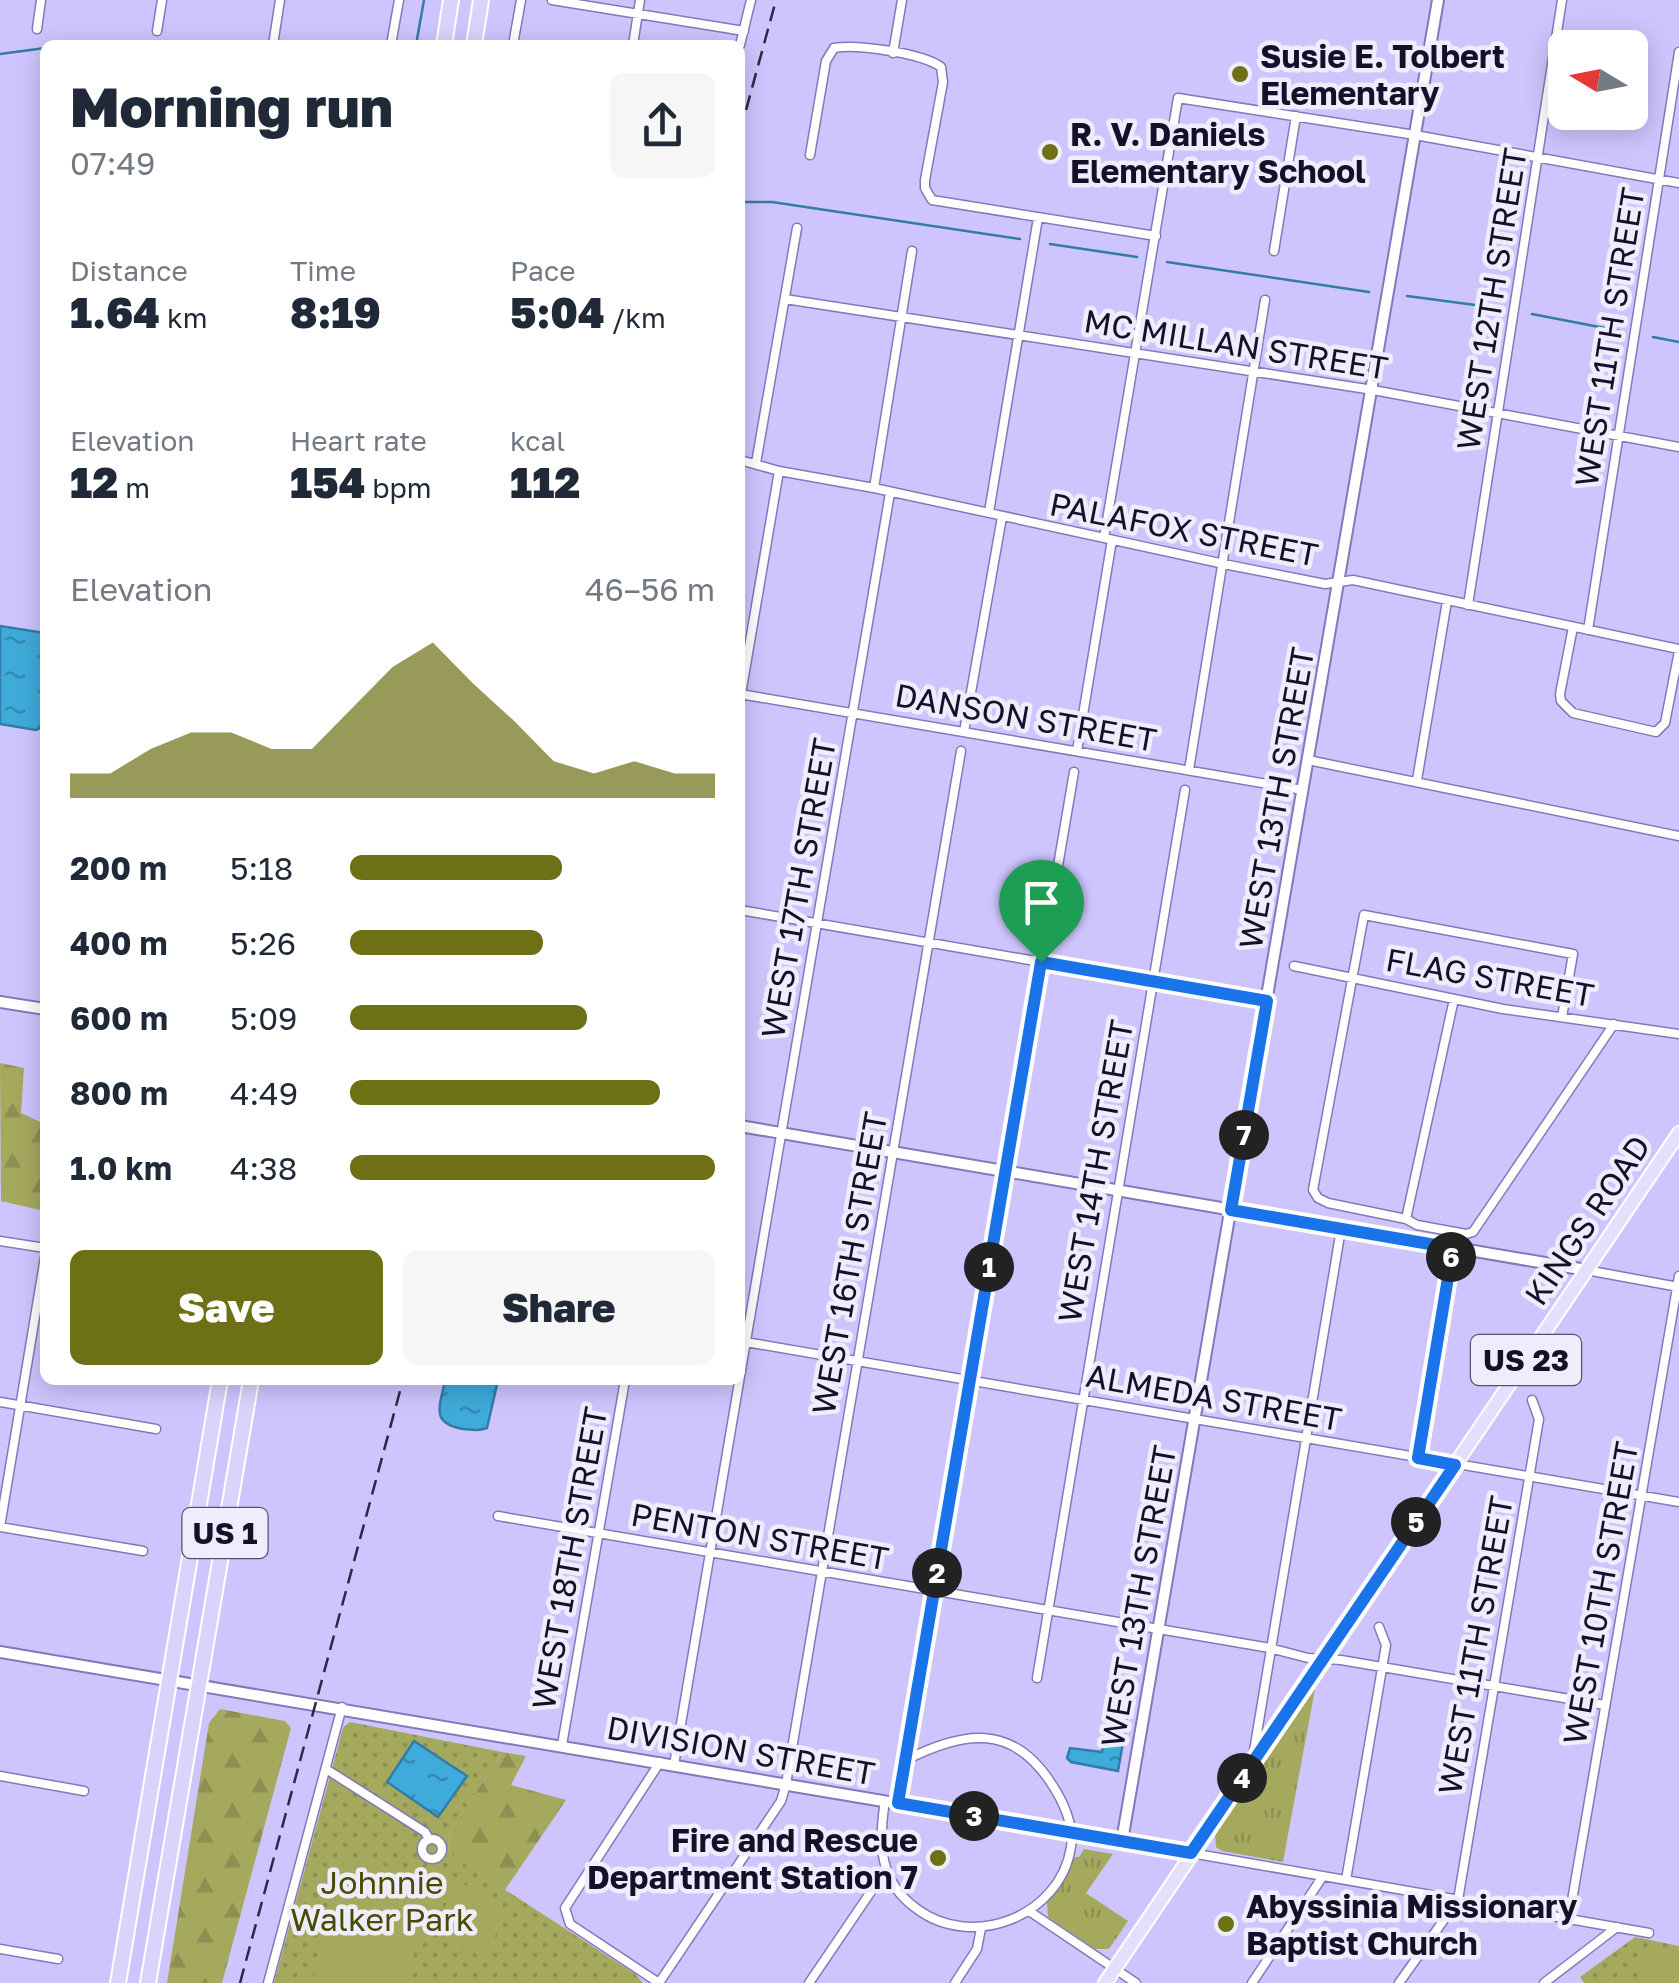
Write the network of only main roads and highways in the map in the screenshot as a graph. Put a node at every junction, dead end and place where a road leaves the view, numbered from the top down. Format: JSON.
{"nodes":[{"id":1,"x":451,"y":0,"type":"edge"},
{"id":2,"x":481,"y":0,"type":"edge"},
{"id":3,"x":445,"y":40,"type":"edge"},
{"id":4,"x":475,"y":40,"type":"edge"},
{"id":5,"x":1679,"y":1133,"type":"edge"},
{"id":6,"x":219,"y":1385,"type":"edge"},
{"id":7,"x":250,"y":1385,"type":"edge"},
{"id":8,"x":118,"y":1983,"type":"edge"},
{"id":9,"x":148,"y":1983,"type":"edge"},
{"id":10,"x":1105,"y":1983,"type":"edge"}],
"edges":[{"from":1,"to":3,"type":"highway"},
{"from":2,"to":4,"type":"highway"},
{"from":5,"to":10,"type":"main road","name":"KINGS ROAD","number":"US 23"},
{"from":6,"to":8,"type":"highway","number":"US 1"},
{"from":7,"to":9,"type":"highway","number":"US 1"}]}
